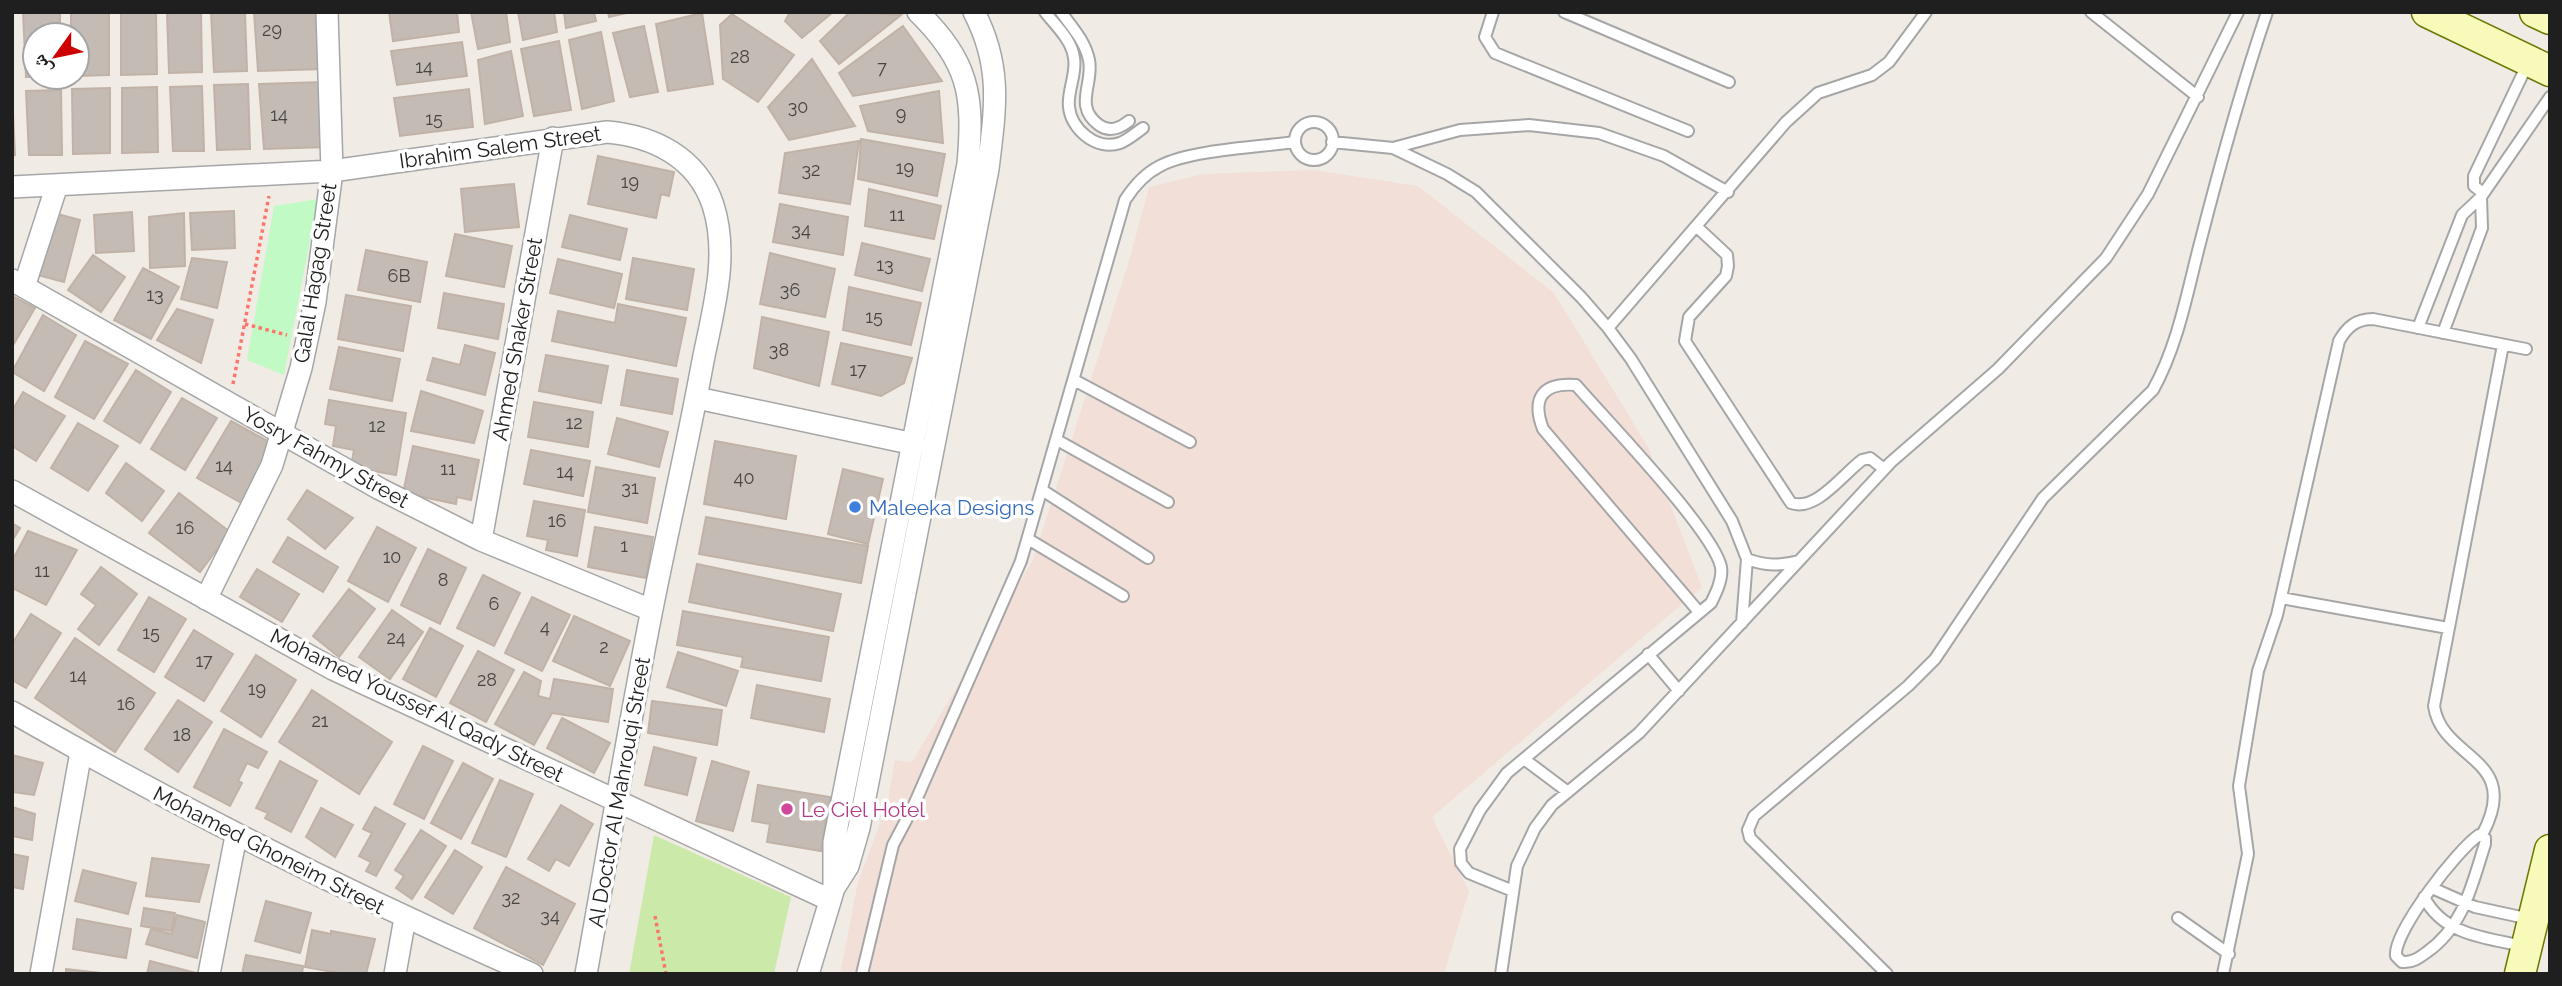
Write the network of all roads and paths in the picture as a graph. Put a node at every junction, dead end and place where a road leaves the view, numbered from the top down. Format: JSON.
{"nodes":[{"id":1,"x":327,"y":12,"type":"edge"},
{"id":2,"x":918,"y":12,"type":"edge"},
{"id":3,"x":974,"y":12,"type":"edge"},
{"id":4,"x":1045,"y":12,"type":"edge"},
{"id":5,"x":1061,"y":12,"type":"edge"},
{"id":6,"x":1493,"y":12,"type":"edge"},
{"id":7,"x":1563,"y":12,"type":"edge"},
{"id":8,"x":1926,"y":12,"type":"edge"},
{"id":9,"x":2091,"y":12,"type":"edge"},
{"id":10,"x":2238,"y":12,"type":"edge"},
{"id":11,"x":2267,"y":12,"type":"edge"},
{"id":12,"x":2427,"y":12,"type":"edge"},
{"id":13,"x":2535,"y":12,"type":"edge"},
{"id":14,"x":2550,"y":19,"type":"edge"},
{"id":15,"x":2540,"y":66,"type":"edge"},
{"id":16,"x":1729,"y":82,"type":"dead end"},
{"id":17,"x":2198,"y":97,"type":"junction"},
{"id":18,"x":2550,"y":97,"type":"edge"},
{"id":19,"x":1129,"y":121,"type":"dead end"},
{"id":20,"x":1143,"y":128,"type":"dead end"},
{"id":21,"x":1688,"y":131,"type":"dead end"},
{"id":22,"x":554,"y":138,"type":"junction"},
{"id":23,"x":1295,"y":142,"type":"junction"},
{"id":24,"x":1332,"y":142,"type":"junction"},
{"id":25,"x":1393,"y":148,"type":"junction"},
{"id":26,"x":332,"y":171,"type":"junction"},
{"id":27,"x":273,"y":174,"type":"junction"},
{"id":28,"x":57,"y":185,"type":"junction"},
{"id":29,"x":12,"y":187,"type":"edge"},
{"id":30,"x":1728,"y":192,"type":"junction"},
{"id":31,"x":2482,"y":195,"type":"junction"},
{"id":32,"x":1697,"y":227,"type":"junction"},
{"id":33,"x":18,"y":284,"type":"edge"},
{"id":34,"x":245,"y":324,"type":"junction"},
{"id":35,"x":1608,"y":328,"type":"junction"},
{"id":36,"x":2418,"y":328,"type":"junction"},
{"id":37,"x":2444,"y":333,"type":"junction"},
{"id":38,"x":307,"y":340,"type":"junction"},
{"id":39,"x":2503,"y":345,"type":"junction"},
{"id":40,"x":2526,"y":349,"type":"dead end"},
{"id":41,"x":1074,"y":380,"type":"junction"},
{"id":42,"x":696,"y":398,"type":"junction"},
{"id":43,"x":229,"y":403,"type":"junction"},
{"id":44,"x":283,"y":433,"type":"junction"},
{"id":45,"x":1057,"y":440,"type":"junction"},
{"id":46,"x":1190,"y":442,"type":"dead end"},
{"id":47,"x":914,"y":444,"type":"junction"},
{"id":48,"x":1884,"y":469,"type":"junction"},
{"id":49,"x":1042,"y":490,"type":"junction"},
{"id":50,"x":12,"y":491,"type":"edge"},
{"id":51,"x":1168,"y":502,"type":"dead end"},
{"id":52,"x":1028,"y":539,"type":"junction"},
{"id":53,"x":481,"y":540,"type":"junction"},
{"id":54,"x":1148,"y":558,"type":"dead end"},
{"id":55,"x":1747,"y":559,"type":"junction"},
{"id":56,"x":1800,"y":561,"type":"junction"},
{"id":57,"x":1123,"y":596,"type":"dead end"},
{"id":58,"x":2281,"y":598,"type":"junction"},
{"id":59,"x":206,"y":599,"type":"junction"},
{"id":60,"x":651,"y":610,"type":"junction"},
{"id":61,"x":1699,"y":612,"type":"junction"},
{"id":62,"x":1742,"y":623,"type":"junction"},
{"id":63,"x":2448,"y":628,"type":"junction"},
{"id":64,"x":1648,"y":654,"type":"junction"},
{"id":65,"x":1679,"y":691,"type":"junction"},
{"id":66,"x":12,"y":712,"type":"edge"},
{"id":67,"x":81,"y":752,"type":"junction"},
{"id":68,"x":1524,"y":759,"type":"junction"},
{"id":69,"x":1568,"y":792,"type":"junction"},
{"id":70,"x":617,"y":802,"type":"junction"},
{"id":71,"x":2482,"y":835,"type":"junction"},
{"id":72,"x":236,"y":836,"type":"junction"},
{"id":73,"x":2550,"y":850,"type":"edge"},
{"id":74,"x":2432,"y":888,"type":"junction"},
{"id":75,"x":1513,"y":891,"type":"junction"},
{"id":76,"x":832,"y":894,"type":"junction"},
{"id":77,"x":2424,"y":897,"type":"junction"},
{"id":78,"x":2465,"y":903,"type":"junction"},
{"id":79,"x":655,"y":916,"type":"dead end"},
{"id":80,"x":405,"y":918,"type":"junction"},
{"id":81,"x":2178,"y":918,"type":"dead end"},
{"id":82,"x":2452,"y":928,"type":"junction"},
{"id":83,"x":2526,"y":947,"type":"edge"},
{"id":84,"x":2229,"y":954,"type":"junction"},
{"id":85,"x":41,"y":974,"type":"edge"},
{"id":86,"x":209,"y":974,"type":"edge"},
{"id":87,"x":395,"y":974,"type":"edge"},
{"id":88,"x":532,"y":974,"type":"edge"},
{"id":89,"x":586,"y":974,"type":"edge"},
{"id":90,"x":666,"y":974,"type":"edge"},
{"id":91,"x":808,"y":974,"type":"edge"},
{"id":92,"x":862,"y":974,"type":"edge"},
{"id":93,"x":1500,"y":974,"type":"edge"},
{"id":94,"x":1887,"y":974,"type":"edge"},
{"id":95,"x":2223,"y":974,"type":"edge"}],
"edges":[{"from":1,"to":26,"type":"street","name":"Galal Hagag Street"},
{"from":2,"to":47,"type":"street"},
{"from":3,"to":76,"type":"street"},
{"from":4,"to":20,"type":"lane"},
{"from":5,"to":19,"type":"lane"},
{"from":6,"to":21,"type":"lane"},
{"from":7,"to":16,"type":"lane"},
{"from":8,"to":30,"type":"lane"},
{"from":9,"to":17,"type":"lane"},
{"from":10,"to":17,"type":"lane"},
{"from":11,"to":94,"type":"lane"},
{"from":12,"to":15,"type":"main road"},
{"from":13,"to":14,"type":"main road"},
{"from":15,"to":31,"type":"lane"},
{"from":17,"to":48,"type":"lane"},
{"from":18,"to":31,"type":"lane"},
{"from":22,"to":26,"type":"street","name":"Ibrahim Salem Street"},
{"from":22,"to":42,"type":"street","name":"Ibrahim Salem Street"},
{"from":22,"to":53,"type":"street","name":"Ahmed Shaker Street"},
{"from":23,"to":24,"type":"lane"},
{"from":23,"to":24,"type":"lane"},
{"from":23,"to":41,"type":"lane"},
{"from":24,"to":25,"type":"lane"},
{"from":25,"to":30,"type":"lane"},
{"from":25,"to":35,"type":"lane"},
{"from":26,"to":27,"type":"street","name":"Ibrahim Salem Street"},
{"from":26,"to":38,"type":"street","name":"Galal Hagag Street"},
{"from":27,"to":28,"type":"street","name":"Ibrahim Salem Street"},
{"from":27,"to":34,"type":"path"},
{"from":28,"to":29,"type":"street","name":"Ibrahim Salem Street"},
{"from":28,"to":33,"type":"street"},
{"from":30,"to":32,"type":"lane"},
{"from":31,"to":36,"type":"lane"},
{"from":31,"to":37,"type":"lane"},
{"from":32,"to":35,"type":"lane"},
{"from":32,"to":48,"type":"lane"},
{"from":33,"to":43,"type":"street","name":"Yosry Fahmy Street"},
{"from":34,"to":38,"type":"path"},
{"from":34,"to":43,"type":"path"},
{"from":35,"to":55,"type":"lane"},
{"from":36,"to":37,"type":"lane"},
{"from":36,"to":58,"type":"lane"},
{"from":37,"to":39,"type":"lane"},
{"from":38,"to":44,"type":"street","name":"Galal Hagag Street"},
{"from":39,"to":40,"type":"lane"},
{"from":39,"to":63,"type":"lane"},
{"from":41,"to":45,"type":"lane"},
{"from":41,"to":46,"type":"lane"},
{"from":42,"to":47,"type":"street"},
{"from":42,"to":60,"type":"street","name":"Ibrahim Salem Street"},
{"from":43,"to":44,"type":"street","name":"Yosry Fahmy Street"},
{"from":44,"to":53,"type":"street","name":"Yosry Fahmy Street"},
{"from":44,"to":59,"type":"street","name":"Galal Hagag Street"},
{"from":45,"to":49,"type":"lane"},
{"from":45,"to":51,"type":"lane"},
{"from":47,"to":76,"type":"street"},
{"from":48,"to":56,"type":"lane"},
{"from":49,"to":52,"type":"lane"},
{"from":49,"to":54,"type":"lane"},
{"from":50,"to":59,"type":"street","name":"Mohamed Youssef Al Qady Street"},
{"from":52,"to":57,"type":"lane"},
{"from":52,"to":92,"type":"lane"},
{"from":53,"to":60,"type":"street","name":"Yosry Fahmy Street"},
{"from":55,"to":56,"type":"lane"},
{"from":55,"to":62,"type":"lane"},
{"from":56,"to":62,"type":"lane"},
{"from":58,"to":63,"type":"lane"},
{"from":58,"to":84,"type":"lane"},
{"from":59,"to":70,"type":"street","name":"Mohamed Youssef Al Qady Street"},
{"from":60,"to":70,"type":"street","name":"Al Doctor Al Mahrouqi Street"},
{"from":61,"to":61,"type":"lane"},
{"from":61,"to":64,"type":"lane"},
{"from":62,"to":65,"type":"lane"},
{"from":63,"to":71,"type":"lane"},
{"from":64,"to":65,"type":"lane"},
{"from":64,"to":68,"type":"lane"},
{"from":65,"to":69,"type":"lane"},
{"from":66,"to":67,"type":"street","name":"Mohamed Ghoneim Street"},
{"from":67,"to":72,"type":"street","name":"Mohamed Ghoneim Street"},
{"from":67,"to":85,"type":"street"},
{"from":68,"to":69,"type":"lane"},
{"from":68,"to":75,"type":"lane"},
{"from":69,"to":75,"type":"lane"},
{"from":70,"to":76,"type":"street","name":"Mohamed Youssef Al Qady Street"},
{"from":70,"to":89,"type":"street","name":"Al Doctor Al Mahrouqi Street"},
{"from":71,"to":74,"type":"lane"},
{"from":71,"to":78,"type":"lane"},
{"from":72,"to":80,"type":"street","name":"Mohamed Ghoneim Street"},
{"from":72,"to":86,"type":"street"},
{"from":73,"to":83,"type":"main road"},
{"from":74,"to":77,"type":"lane"},
{"from":74,"to":78,"type":"lane"},
{"from":75,"to":93,"type":"lane"},
{"from":76,"to":91,"type":"street"},
{"from":77,"to":82,"type":"lane"},
{"from":77,"to":82,"type":"lane"},
{"from":78,"to":82,"type":"lane"},
{"from":78,"to":83,"type":"lane"},
{"from":79,"to":90,"type":"path"},
{"from":80,"to":87,"type":"street"},
{"from":80,"to":88,"type":"street","name":"Mohamed Ghoneim Street"},
{"from":81,"to":84,"type":"lane"},
{"from":82,"to":83,"type":"lane"},
{"from":84,"to":95,"type":"lane"}]}
